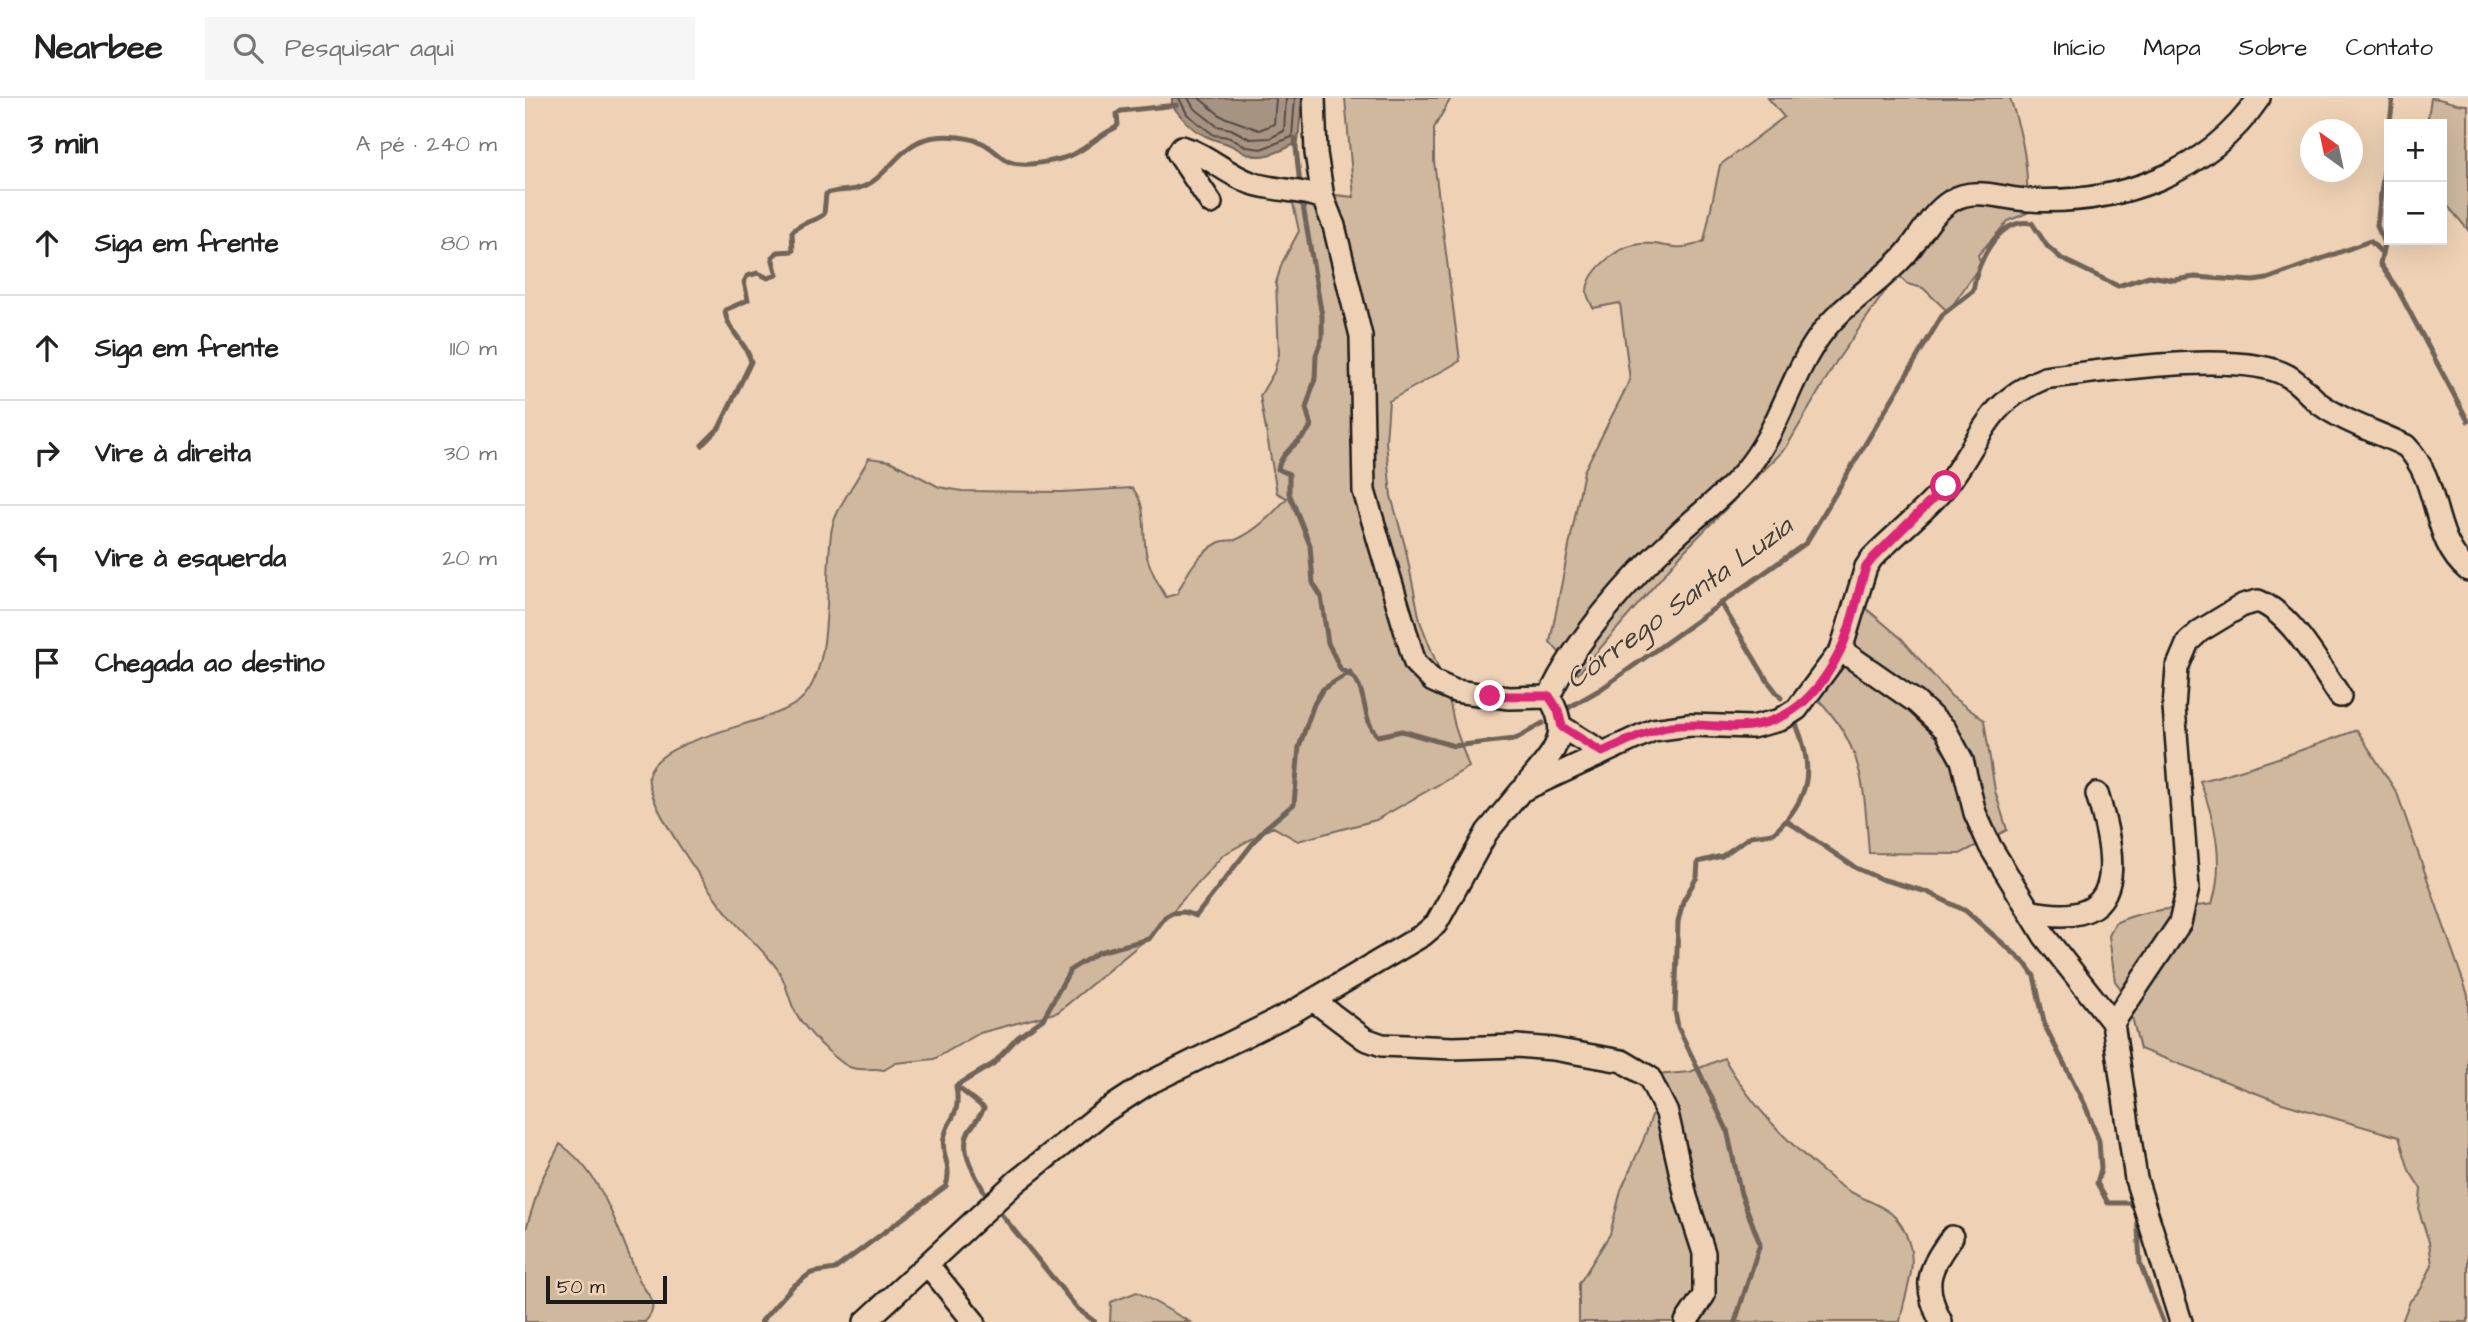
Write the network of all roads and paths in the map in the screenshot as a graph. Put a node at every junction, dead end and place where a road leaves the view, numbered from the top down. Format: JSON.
{"nodes":[{"id":1,"x":1314,"y":98,"type":"edge"},
{"id":2,"x":2259,"y":98,"type":"edge"},
{"id":3,"x":1323,"y":198,"type":"junction"},
{"id":4,"x":1211,"y":203,"type":"dead end"},
{"id":5,"x":2468,"y":570,"type":"edge"},
{"id":6,"x":1841,"y":649,"type":"junction"},
{"id":7,"x":1549,"y":696,"type":"junction"},
{"id":8,"x":2340,"y":696,"type":"dead end"},
{"id":9,"x":1562,"y":727,"type":"junction"},
{"id":10,"x":1602,"y":752,"type":"junction"},
{"id":11,"x":1521,"y":791,"type":"junction"},
{"id":12,"x":2097,"y":794,"type":"dead end"},
{"id":13,"x":2029,"y":911,"type":"junction"},
{"id":14,"x":1313,"y":1000,"type":"junction"},
{"id":15,"x":2113,"y":1023,"type":"junction"},
{"id":16,"x":1952,"y":1237,"type":"dead end"},
{"id":17,"x":928,"y":1265,"type":"junction"},
{"id":18,"x":865,"y":1322,"type":"edge"},
{"id":19,"x":974,"y":1322,"type":"edge"},
{"id":20,"x":1686,"y":1322,"type":"edge"},
{"id":21,"x":1941,"y":1322,"type":"edge"},
{"id":22,"x":2181,"y":1322,"type":"edge"}],
"edges":[{"from":1,"to":3,"type":"street"},
{"from":2,"to":7,"type":"street"},
{"from":3,"to":4,"type":"street"},
{"from":3,"to":7,"type":"street"},
{"from":5,"to":6,"type":"street"},
{"from":6,"to":10,"type":"street"},
{"from":6,"to":13,"type":"street"},
{"from":7,"to":9,"type":"street"},
{"from":8,"to":15,"type":"street"},
{"from":9,"to":10,"type":"street"},
{"from":9,"to":11,"type":"street"},
{"from":10,"to":11,"type":"street"},
{"from":11,"to":14,"type":"street"},
{"from":12,"to":13,"type":"street"},
{"from":13,"to":15,"type":"street"},
{"from":14,"to":17,"type":"street"},
{"from":14,"to":20,"type":"street"},
{"from":15,"to":22,"type":"street"},
{"from":16,"to":21,"type":"street"},
{"from":17,"to":18,"type":"street"},
{"from":17,"to":19,"type":"street"}]}
